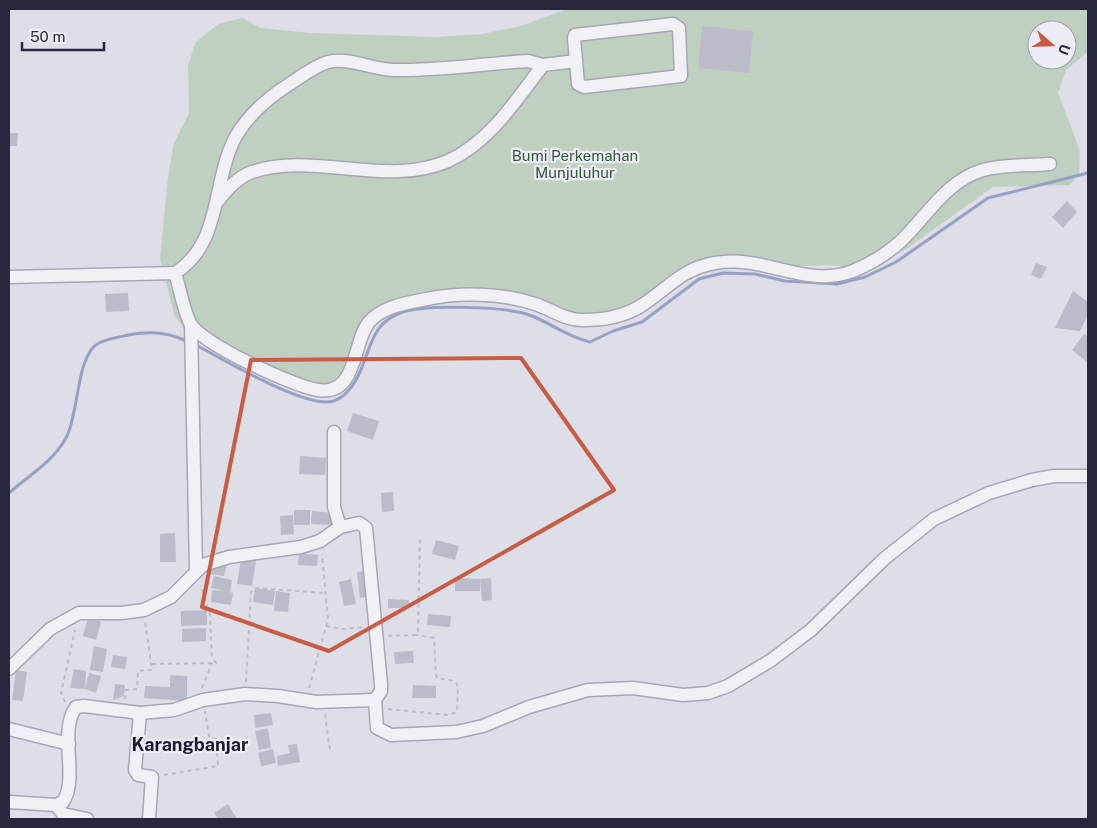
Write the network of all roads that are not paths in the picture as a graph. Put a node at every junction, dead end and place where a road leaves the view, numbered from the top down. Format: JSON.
{"nodes":[{"id":1,"x":576,"y":61,"type":"junction"},
{"id":2,"x":543,"y":65,"type":"junction"},
{"id":3,"x":1050,"y":164,"type":"dead end"},
{"id":4,"x":217,"y":201,"type":"junction"},
{"id":5,"x":175,"y":273,"type":"junction"},
{"id":6,"x":9,"y":277,"type":"edge"},
{"id":7,"x":192,"y":335,"type":"junction"},
{"id":8,"x":334,"y":432,"type":"dead end"},
{"id":9,"x":1088,"y":476,"type":"edge"},
{"id":10,"x":340,"y":527,"type":"junction"},
{"id":11,"x":196,"y":569,"type":"junction"},
{"id":12,"x":9,"y":669,"type":"edge"},
{"id":13,"x":375,"y":700,"type":"junction"},
{"id":14,"x":140,"y":713,"type":"junction"},
{"id":15,"x":9,"y":729,"type":"edge"},
{"id":16,"x":69,"y":744,"type":"junction"},
{"id":17,"x":9,"y":802,"type":"edge"},
{"id":18,"x":56,"y":805,"type":"junction"},
{"id":19,"x":87,"y":819,"type":"edge"},
{"id":20,"x":149,"y":819,"type":"edge"}],
"edges":[{"from":1,"to":1,"type":"street"},
{"from":1,"to":2,"type":"street"},
{"from":2,"to":4,"type":"street"},
{"from":2,"to":4,"type":"street"},
{"from":3,"to":7,"type":"street"},
{"from":4,"to":5,"type":"street"},
{"from":5,"to":6,"type":"street"},
{"from":5,"to":7,"type":"street"},
{"from":7,"to":11,"type":"street"},
{"from":8,"to":10,"type":"street"},
{"from":9,"to":13,"type":"street"},
{"from":10,"to":11,"type":"street"},
{"from":10,"to":13,"type":"street"},
{"from":11,"to":12,"type":"street"},
{"from":13,"to":14,"type":"street"},
{"from":14,"to":16,"type":"street"},
{"from":14,"to":20,"type":"street"},
{"from":15,"to":16,"type":"street"},
{"from":16,"to":18,"type":"street"},
{"from":17,"to":18,"type":"street"},
{"from":18,"to":19,"type":"street"}]}
